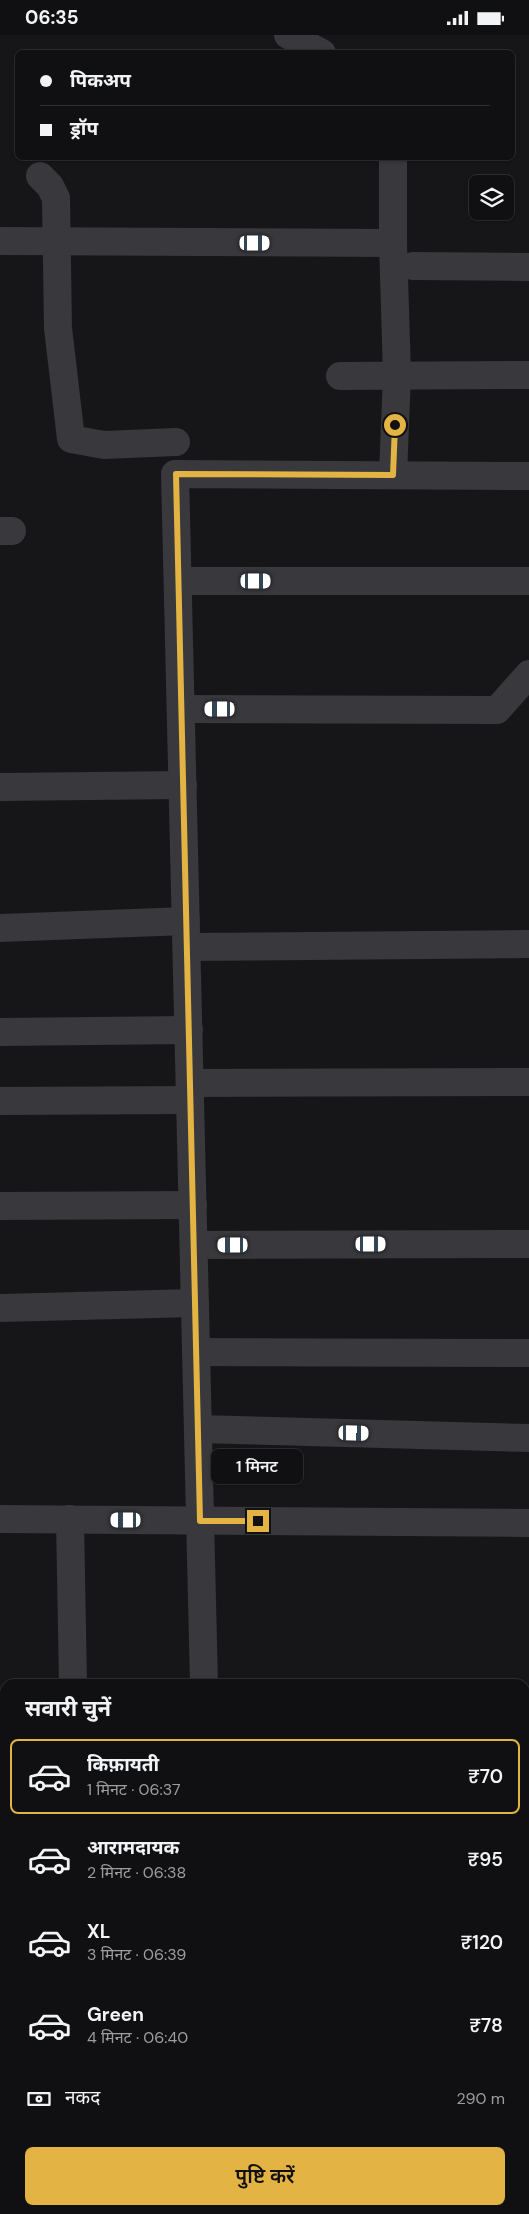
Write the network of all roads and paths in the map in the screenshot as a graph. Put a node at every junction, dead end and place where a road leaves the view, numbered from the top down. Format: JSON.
{"nodes":[{"id":1,"x":288,"y":35,"type":"edge"},
{"id":2,"x":316,"y":50,"type":"edge"},
{"id":3,"x":394,"y":160,"type":"edge"},
{"id":4,"x":40,"y":176,"type":"dead end"},
{"id":5,"x":0,"y":241,"type":"edge"},
{"id":6,"x":57,"y":241,"type":"junction"},
{"id":7,"x":393,"y":243,"type":"junction"},
{"id":8,"x":413,"y":266,"type":"dead end"},
{"id":9,"x":529,"y":267,"type":"edge"},
{"id":10,"x":397,"y":375,"type":"junction"},
{"id":11,"x":529,"y":375,"type":"edge"},
{"id":12,"x":340,"y":376,"type":"dead end"},
{"id":13,"x":176,"y":442,"type":"dead end"},
{"id":14,"x":393,"y":475,"type":"junction"},
{"id":15,"x":529,"y":476,"type":"edge"},
{"id":16,"x":178,"y":581,"type":"junction"},
{"id":17,"x":529,"y":581,"type":"edge"},
{"id":18,"x":529,"y":674,"type":"edge"},
{"id":19,"x":181,"y":709,"type":"junction"},
{"id":20,"x":183,"y":785,"type":"junction"},
{"id":21,"x":0,"y":787,"type":"edge"},
{"id":22,"x":0,"y":928,"type":"edge"},
{"id":23,"x":186,"y":934,"type":"junction"},
{"id":24,"x":529,"y":944,"type":"edge"},
{"id":25,"x":189,"y":1030,"type":"junction"},
{"id":26,"x":0,"y":1033,"type":"edge"},
{"id":27,"x":529,"y":1082,"type":"edge"},
{"id":28,"x":190,"y":1091,"type":"junction"},
{"id":29,"x":0,"y":1101,"type":"edge"},
{"id":30,"x":193,"y":1205,"type":"junction"},
{"id":31,"x":0,"y":1206,"type":"edge"},
{"id":32,"x":529,"y":1244,"type":"edge"},
{"id":33,"x":194,"y":1245,"type":"junction"},
{"id":34,"x":195,"y":1303,"type":"junction"},
{"id":35,"x":0,"y":1308,"type":"edge"},
{"id":36,"x":196,"y":1352,"type":"junction"},
{"id":37,"x":529,"y":1353,"type":"edge"},
{"id":38,"x":198,"y":1429,"type":"junction"},
{"id":39,"x":529,"y":1438,"type":"edge"},
{"id":40,"x":0,"y":1519,"type":"edge"},
{"id":41,"x":70,"y":1519,"type":"junction"},
{"id":42,"x":200,"y":1521,"type":"junction"},
{"id":43,"x":529,"y":1523,"type":"edge"},
{"id":44,"x":73,"y":1679,"type":"edge"},
{"id":45,"x":204,"y":1679,"type":"edge"}],
"edges":[{"from":1,"to":2,"type":"street"},
{"from":3,"to":7,"type":"street"},
{"from":4,"to":6,"type":"street"},
{"from":5,"to":6,"type":"street"},
{"from":6,"to":7,"type":"street"},
{"from":6,"to":13,"type":"street"},
{"from":7,"to":10,"type":"street"},
{"from":8,"to":9,"type":"street"},
{"from":10,"to":11,"type":"street"},
{"from":10,"to":12,"type":"street"},
{"from":10,"to":14,"type":"street"},
{"from":14,"to":15,"type":"street"},
{"from":14,"to":16,"type":"street"},
{"from":16,"to":17,"type":"street"},
{"from":16,"to":19,"type":"street"},
{"from":18,"to":19,"type":"street"},
{"from":19,"to":20,"type":"street"},
{"from":20,"to":21,"type":"street"},
{"from":20,"to":23,"type":"street"},
{"from":22,"to":23,"type":"street"},
{"from":23,"to":24,"type":"street"},
{"from":23,"to":25,"type":"street"},
{"from":25,"to":26,"type":"street"},
{"from":25,"to":28,"type":"street"},
{"from":27,"to":28,"type":"street"},
{"from":28,"to":29,"type":"street"},
{"from":28,"to":30,"type":"street"},
{"from":30,"to":31,"type":"street"},
{"from":30,"to":33,"type":"street"},
{"from":32,"to":33,"type":"street"},
{"from":33,"to":34,"type":"street"},
{"from":34,"to":35,"type":"street"},
{"from":34,"to":36,"type":"street"},
{"from":36,"to":37,"type":"street"},
{"from":36,"to":38,"type":"street"},
{"from":38,"to":39,"type":"street"},
{"from":38,"to":42,"type":"street"},
{"from":40,"to":41,"type":"street"},
{"from":41,"to":42,"type":"street"},
{"from":41,"to":44,"type":"street"},
{"from":42,"to":43,"type":"street"},
{"from":42,"to":45,"type":"street"}]}
